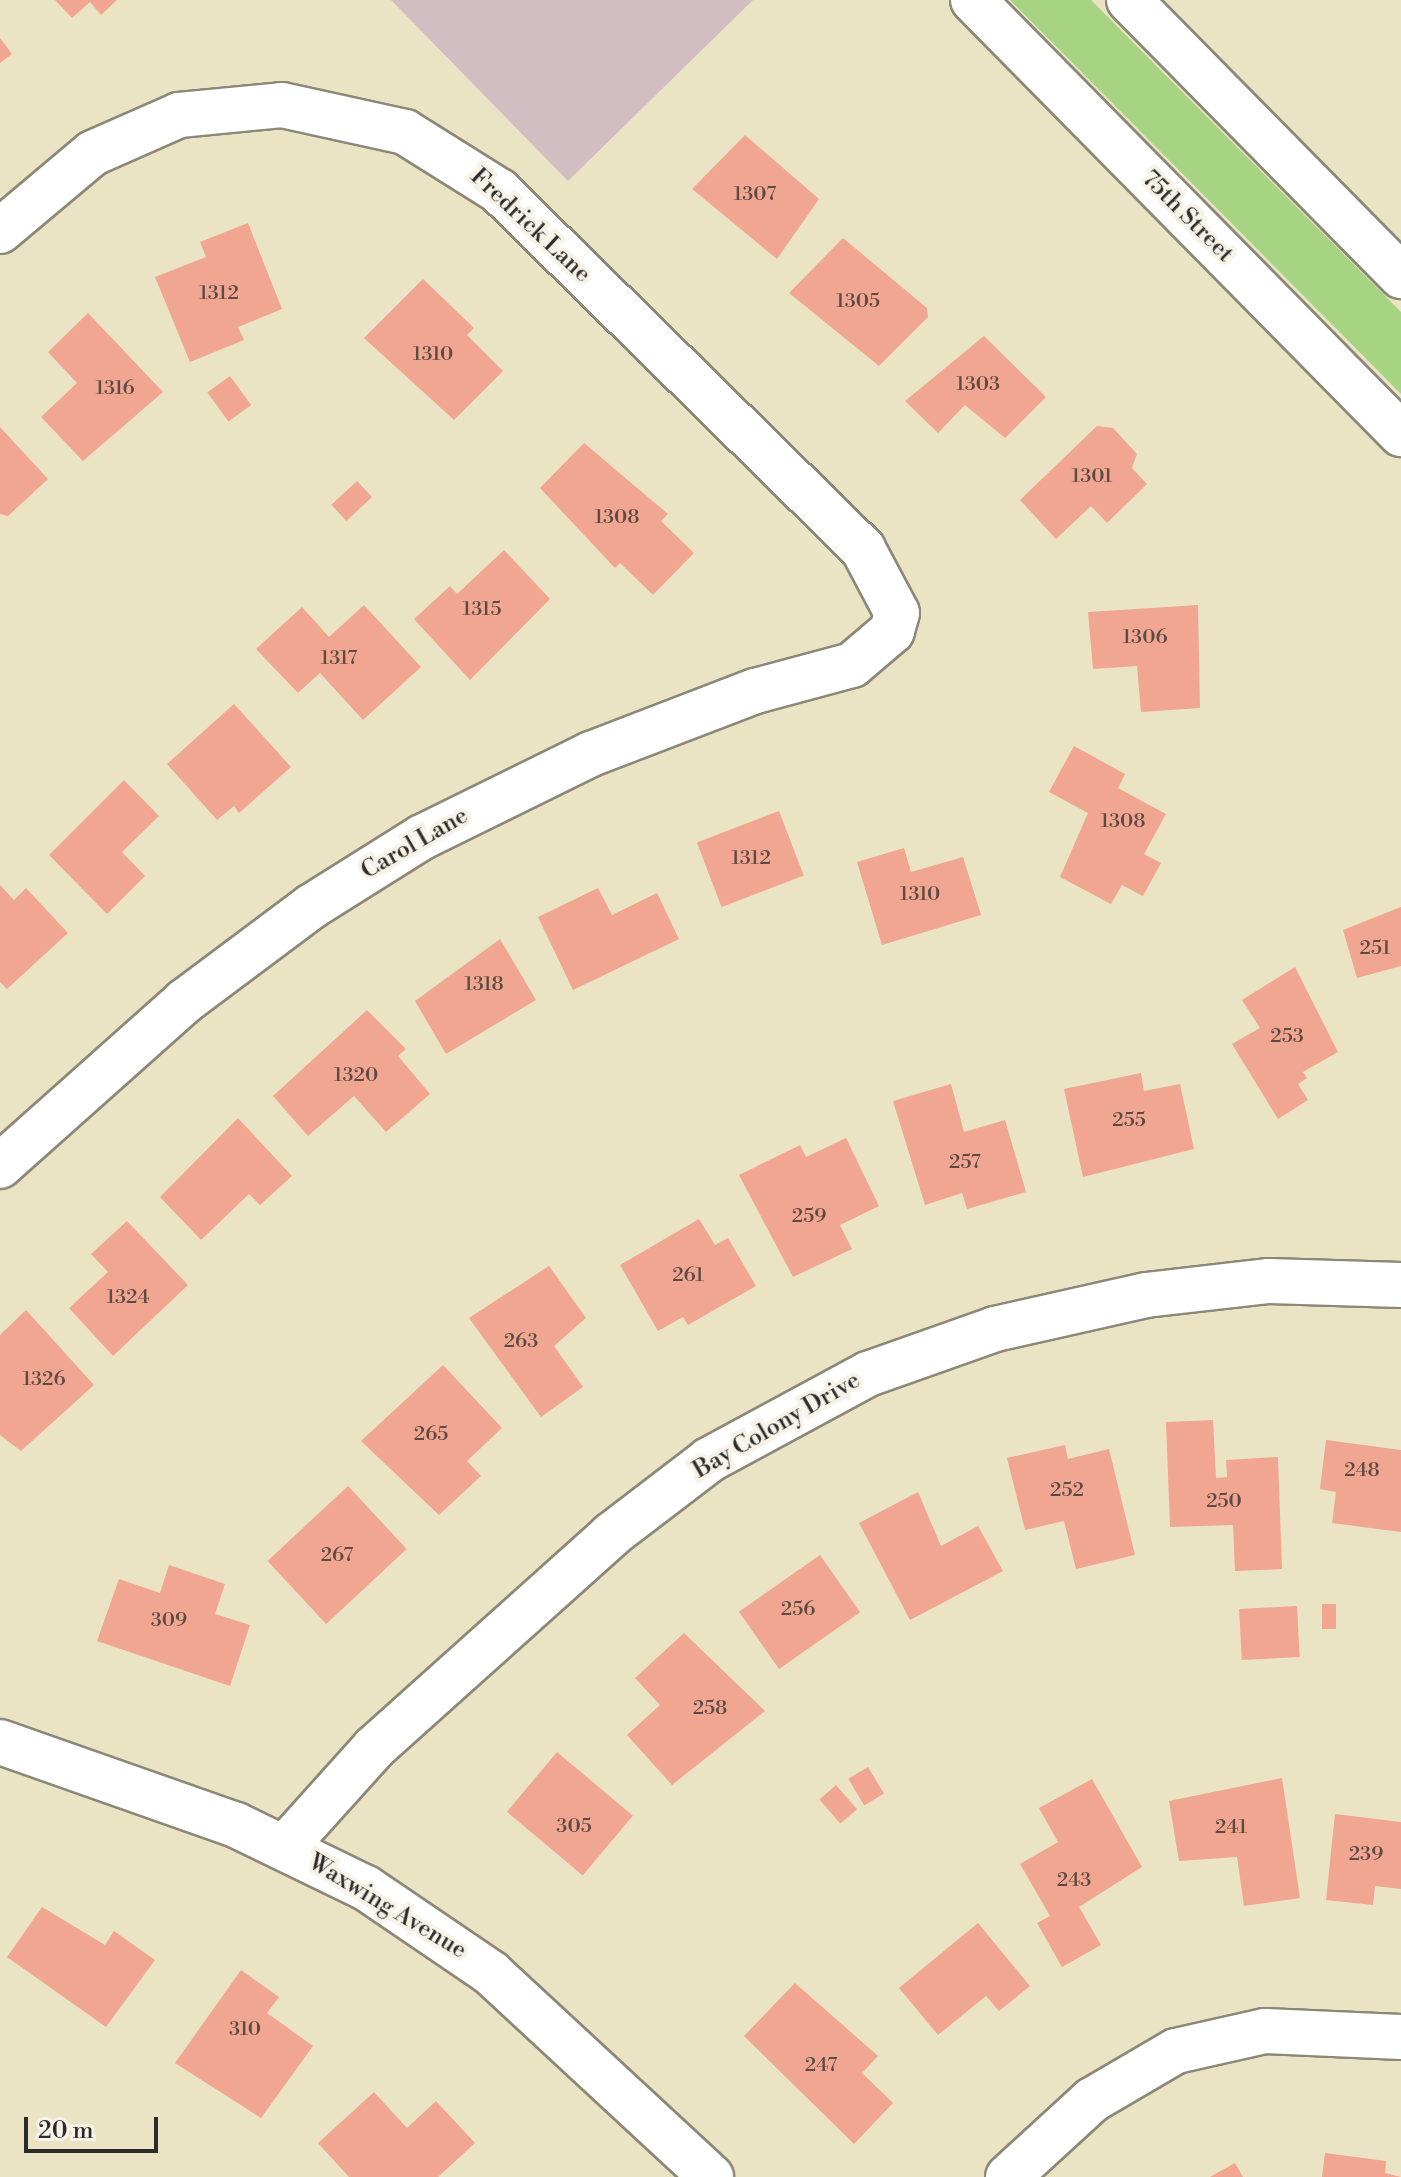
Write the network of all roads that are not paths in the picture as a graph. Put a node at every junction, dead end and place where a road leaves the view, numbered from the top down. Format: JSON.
{"nodes":[{"id":1,"x":973,"y":0,"type":"edge"},
{"id":2,"x":1129,"y":0,"type":"edge"},
{"id":3,"x":0,"y":231,"type":"edge"},
{"id":4,"x":1401,"y":276,"type":"edge"},
{"id":5,"x":1401,"y":434,"type":"edge"},
{"id":6,"x":892,"y":631,"type":"joint"},
{"id":7,"x":0,"y":1166,"type":"edge"},
{"id":8,"x":1401,"y":1285,"type":"edge"},
{"id":9,"x":0,"y":1742,"type":"edge"},
{"id":10,"x":285,"y":1847,"type":"junction"},
{"id":11,"x":1401,"y":2037,"type":"edge"},
{"id":12,"x":711,"y":2177,"type":"edge"},
{"id":13,"x":1008,"y":2177,"type":"edge"}],
"edges":[{"from":1,"to":5,"type":"street","name":"75th Street"},
{"from":2,"to":4,"type":"street"},
{"from":3,"to":6,"type":"street","name":"Fredrick Lane"},
{"from":6,"to":7,"type":"street","name":"Carol Lane"},
{"from":8,"to":10,"type":"street","name":"Bay Colony Drive"},
{"from":9,"to":10,"type":"street","name":"Waxwing Avenue"},
{"from":10,"to":12,"type":"street","name":"Waxwing Avenue"},
{"from":11,"to":13,"type":"street"}]}
